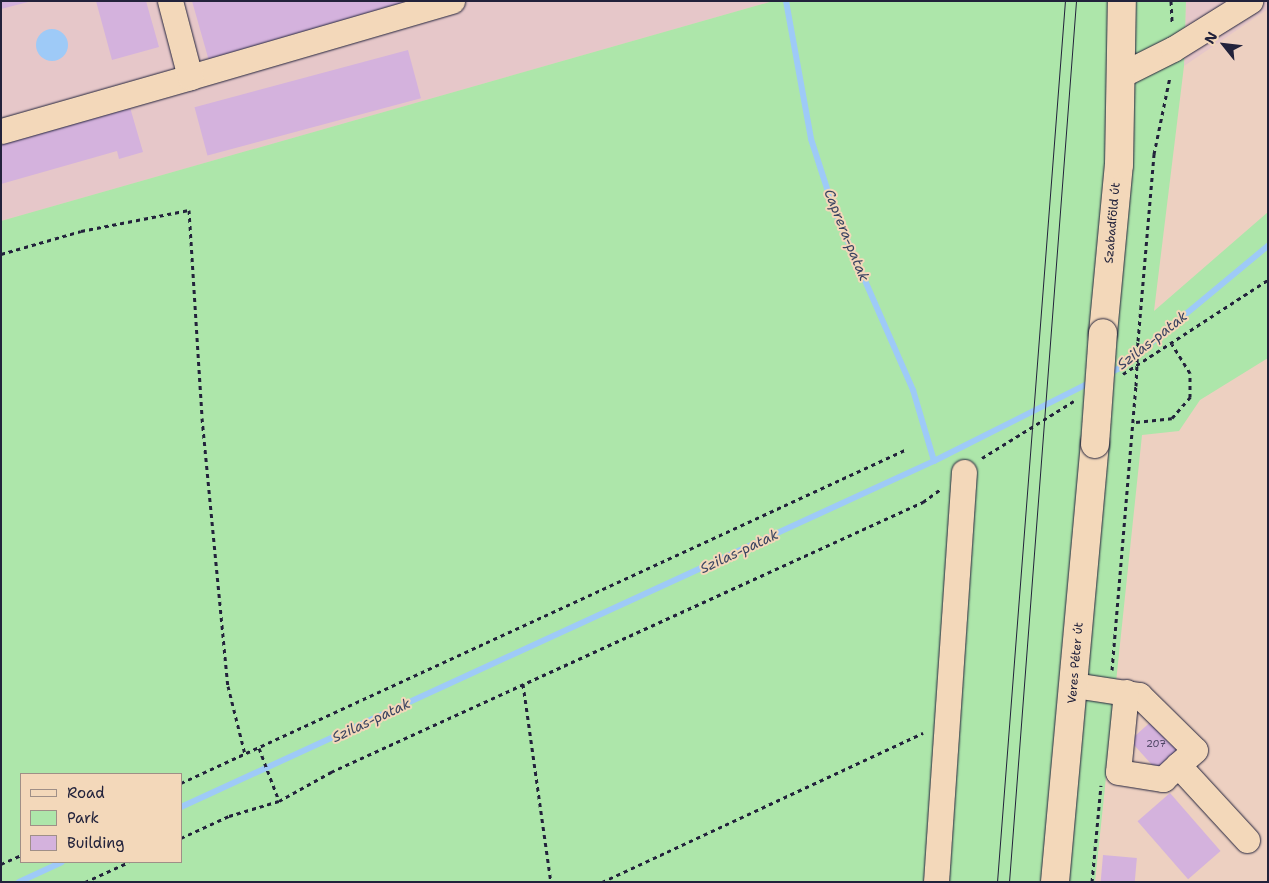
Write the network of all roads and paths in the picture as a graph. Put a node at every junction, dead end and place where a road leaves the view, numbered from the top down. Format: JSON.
{"nodes":[{"id":1,"x":170,"y":1,"type":"edge"},
{"id":2,"x":452,"y":1,"type":"edge"},
{"id":3,"x":1122,"y":1,"type":"edge"},
{"id":4,"x":1250,"y":1,"type":"edge"},
{"id":5,"x":1214,"y":13,"type":"edge"},
{"id":6,"x":1173,"y":50,"type":"junction"},
{"id":7,"x":1122,"y":75,"type":"junction"},
{"id":8,"x":190,"y":77,"type":"junction"},
{"id":9,"x":1,"y":131,"type":"edge"},
{"id":10,"x":1,"y":254,"type":"edge"},
{"id":11,"x":1268,"y":280,"type":"edge"},
{"id":12,"x":1136,"y":422,"type":"junction"},
{"id":13,"x":1023,"y":429,"type":"dead end"},
{"id":14,"x":1095,"y":444,"type":"joint"},
{"id":15,"x":905,"y":450,"type":"dead end"},
{"id":16,"x":964,"y":472,"type":"junction"},
{"id":17,"x":523,"y":684,"type":"junction"},
{"id":18,"x":1074,"y":685,"type":"junction"},
{"id":19,"x":1118,"y":691,"type":"junction"},
{"id":20,"x":945,"y":724,"type":"junction"},
{"id":21,"x":259,"y":748,"type":"junction"},
{"id":22,"x":245,"y":754,"type":"junction"},
{"id":23,"x":1178,"y":765,"type":"junction"},
{"id":24,"x":1102,"y":776,"type":"dead end"},
{"id":25,"x":182,"y":783,"type":"edge"},
{"id":26,"x":279,"y":802,"type":"junction"},
{"id":27,"x":182,"y":838,"type":"edge"},
{"id":28,"x":1247,"y":840,"type":"dead end"},
{"id":29,"x":20,"y":855,"type":"edge"},
{"id":30,"x":127,"y":863,"type":"edge"},
{"id":31,"x":1,"y":864,"type":"edge"},
{"id":32,"x":85,"y":882,"type":"edge"},
{"id":33,"x":551,"y":882,"type":"edge"},
{"id":34,"x":602,"y":882,"type":"edge"},
{"id":35,"x":936,"y":882,"type":"edge"},
{"id":36,"x":1055,"y":882,"type":"edge"},
{"id":37,"x":1092,"y":882,"type":"edge"}],
"edges":[{"from":1,"to":8,"type":"lane"},
{"from":2,"to":8,"type":"lane"},
{"from":3,"to":7,"type":"main road","name":"Szabadföld út"},
{"from":4,"to":5,"type":"lane"},
{"from":5,"to":6,"type":"lane"},
{"from":6,"to":7,"type":"lane"},
{"from":6,"to":12,"type":"path","bridge":true},
{"from":7,"to":14,"type":"main road","name":"Szabadföld út","bridge":true},
{"from":8,"to":9,"type":"lane"},
{"from":10,"to":22,"type":"path"},
{"from":11,"to":12,"type":"path"},
{"from":12,"to":19,"type":"path"},
{"from":13,"to":16,"type":"path"},
{"from":14,"to":18,"type":"main road","name":"Veres Péter út"},
{"from":15,"to":21,"type":"path"},
{"from":16,"to":17,"type":"path"},
{"from":16,"to":20,"type":"lane"},
{"from":17,"to":26,"type":"path"},
{"from":17,"to":33,"type":"path"},
{"from":18,"to":19,"type":"lane"},
{"from":18,"to":36,"type":"main road","name":"Veres Péter út"},
{"from":19,"to":23,"type":"lane"},
{"from":19,"to":23,"type":"lane"},
{"from":20,"to":34,"type":"path"},
{"from":20,"to":35,"type":"lane"},
{"from":21,"to":22,"type":"path"},
{"from":21,"to":26,"type":"path"},
{"from":22,"to":25,"type":"path"},
{"from":23,"to":28,"type":"lane"},
{"from":24,"to":37,"type":"path"},
{"from":26,"to":27,"type":"path"},
{"from":29,"to":31,"type":"path"},
{"from":30,"to":32,"type":"path"}]}
